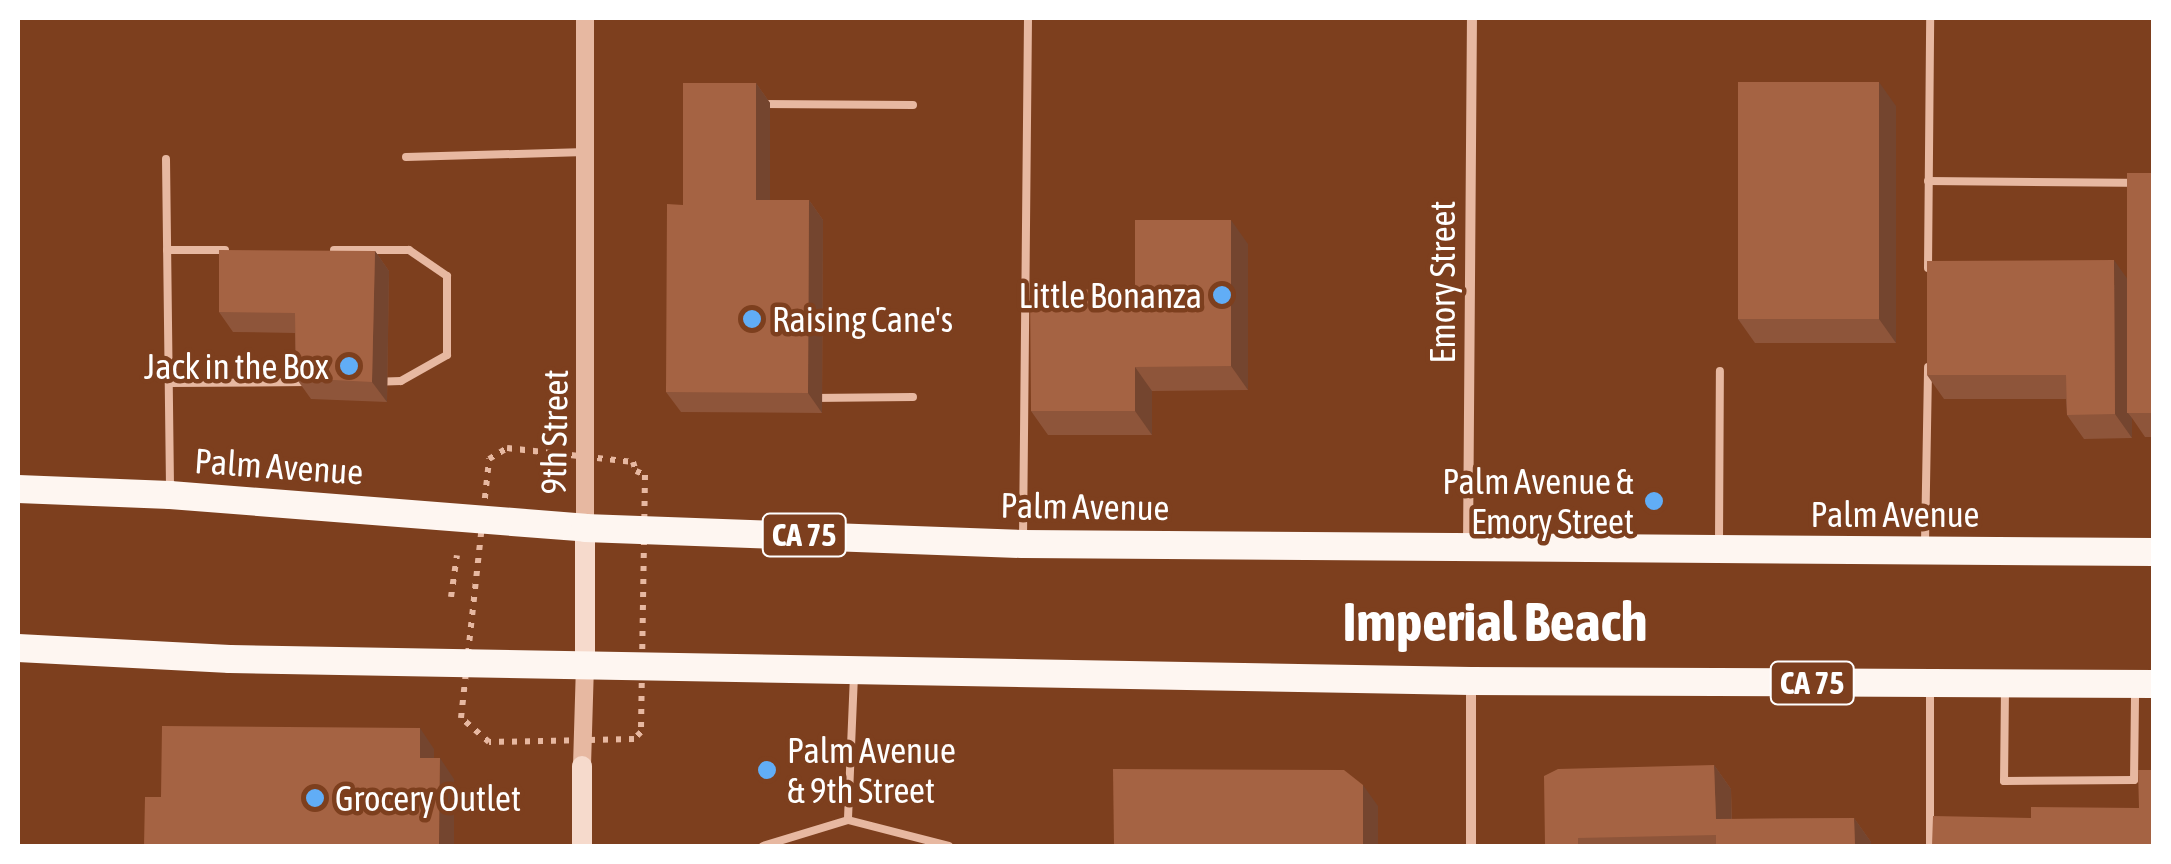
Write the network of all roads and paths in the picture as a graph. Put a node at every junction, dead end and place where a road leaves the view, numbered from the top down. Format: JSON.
{"nodes":[{"id":1,"x":585,"y":18,"type":"edge"},
{"id":2,"x":1028,"y":18,"type":"edge"},
{"id":3,"x":1472,"y":18,"type":"edge"},
{"id":4,"x":1930,"y":18,"type":"edge"},
{"id":5,"x":742,"y":104,"type":"edge"},
{"id":6,"x":913,"y":105,"type":"dead end"},
{"id":7,"x":586,"y":152,"type":"junction"},
{"id":8,"x":406,"y":156,"type":"dead end"},
{"id":9,"x":166,"y":159,"type":"dead end"},
{"id":10,"x":1928,"y":181,"type":"junction"},
{"id":11,"x":2154,"y":183,"type":"edge"},
{"id":12,"x":167,"y":250,"type":"junction"},
{"id":13,"x":242,"y":250,"type":"edge"},
{"id":14,"x":316,"y":250,"type":"edge"},
{"id":15,"x":1928,"y":277,"type":"edge"},
{"id":16,"x":1928,"y":354,"type":"edge"},
{"id":17,"x":1720,"y":371,"type":"dead end"},
{"id":18,"x":324,"y":382,"type":"edge"},
{"id":19,"x":362,"y":382,"type":"edge"},
{"id":20,"x":168,"y":383,"type":"junction"},
{"id":21,"x":913,"y":397,"type":"dead end"},
{"id":22,"x":802,"y":398,"type":"edge"},
{"id":23,"x":18,"y":489,"type":"edge"},
{"id":24,"x":170,"y":495,"type":"junction"},
{"id":25,"x":584,"y":528,"type":"junction"},
{"id":26,"x":1023,"y":544,"type":"junction"},
{"id":27,"x":1468,"y":546,"type":"junction"},
{"id":28,"x":458,"y":549,"type":"dead end"},
{"id":29,"x":1924,"y":551,"type":"junction"},
{"id":30,"x":1718,"y":552,"type":"junction"},
{"id":31,"x":2154,"y":552,"type":"edge"},
{"id":32,"x":451,"y":597,"type":"dead end"},
{"id":33,"x":18,"y":648,"type":"edge"},
{"id":34,"x":584,"y":664,"type":"junction"},
{"id":35,"x":854,"y":668,"type":"junction"},
{"id":36,"x":1471,"y":682,"type":"junction"},
{"id":37,"x":1930,"y":683,"type":"junction"},
{"id":38,"x":2005,"y":683,"type":"junction"},
{"id":39,"x":2144,"y":684,"type":"edge"},
{"id":40,"x":582,"y":766,"type":"joint"},
{"id":41,"x":848,"y":820,"type":"junction"},
{"id":42,"x":582,"y":846,"type":"edge"},
{"id":43,"x":762,"y":846,"type":"edge"},
{"id":44,"x":949,"y":846,"type":"edge"},
{"id":45,"x":1472,"y":846,"type":"edge"},
{"id":46,"x":1930,"y":846,"type":"edge"}],
"edges":[{"from":1,"to":7,"type":"street","name":"9th Street"},
{"from":2,"to":26,"type":"lane"},
{"from":3,"to":27,"type":"street","name":"Emory Street"},
{"from":4,"to":10,"type":"lane"},
{"from":5,"to":6,"type":"lane"},
{"from":7,"to":8,"type":"lane"},
{"from":7,"to":25,"type":"street","name":"9th Street"},
{"from":9,"to":12,"type":"lane"},
{"from":10,"to":11,"type":"lane"},
{"from":10,"to":15,"type":"lane"},
{"from":12,"to":13,"type":"lane"},
{"from":12,"to":20,"type":"lane"},
{"from":14,"to":19,"type":"lane"},
{"from":16,"to":29,"type":"lane"},
{"from":17,"to":30,"type":"lane"},
{"from":18,"to":20,"type":"lane"},
{"from":20,"to":24,"type":"lane"},
{"from":21,"to":22,"type":"lane"},
{"from":23,"to":24,"type":"highway","name":"Palm Avenue","number":"CA 75"},
{"from":24,"to":25,"type":"highway","name":"Palm Avenue","number":"CA 75"},
{"from":25,"to":26,"type":"highway","name":"Palm Avenue","number":"CA 75"},
{"from":25,"to":34,"type":"main road","name":"9th Street"},
{"from":26,"to":27,"type":"highway","name":"Palm Avenue","number":"CA 75"},
{"from":27,"to":30,"type":"highway","name":"Palm Avenue","number":"CA 75"},
{"from":28,"to":32,"type":"path"},
{"from":29,"to":30,"type":"highway","name":"Palm Avenue","number":"CA 75"},
{"from":29,"to":31,"type":"highway","name":"Palm Avenue","number":"CA 75"},
{"from":33,"to":34,"type":"highway","number":"CA 75"},
{"from":34,"to":35,"type":"highway","number":"CA 75"},
{"from":34,"to":40,"type":"street","name":"9th Street"},
{"from":35,"to":36,"type":"highway","number":"CA 75"},
{"from":35,"to":41,"type":"lane"},
{"from":36,"to":37,"type":"highway","number":"CA 75"},
{"from":36,"to":45,"type":"street"},
{"from":37,"to":38,"type":"highway","number":"CA 75"},
{"from":37,"to":46,"type":"lane"},
{"from":38,"to":39,"type":"highway","number":"CA 75"},
{"from":38,"to":39,"type":"lane"},
{"from":40,"to":42,"type":"main road","name":"9th Street"},
{"from":41,"to":43,"type":"lane"},
{"from":41,"to":44,"type":"lane"}]}
